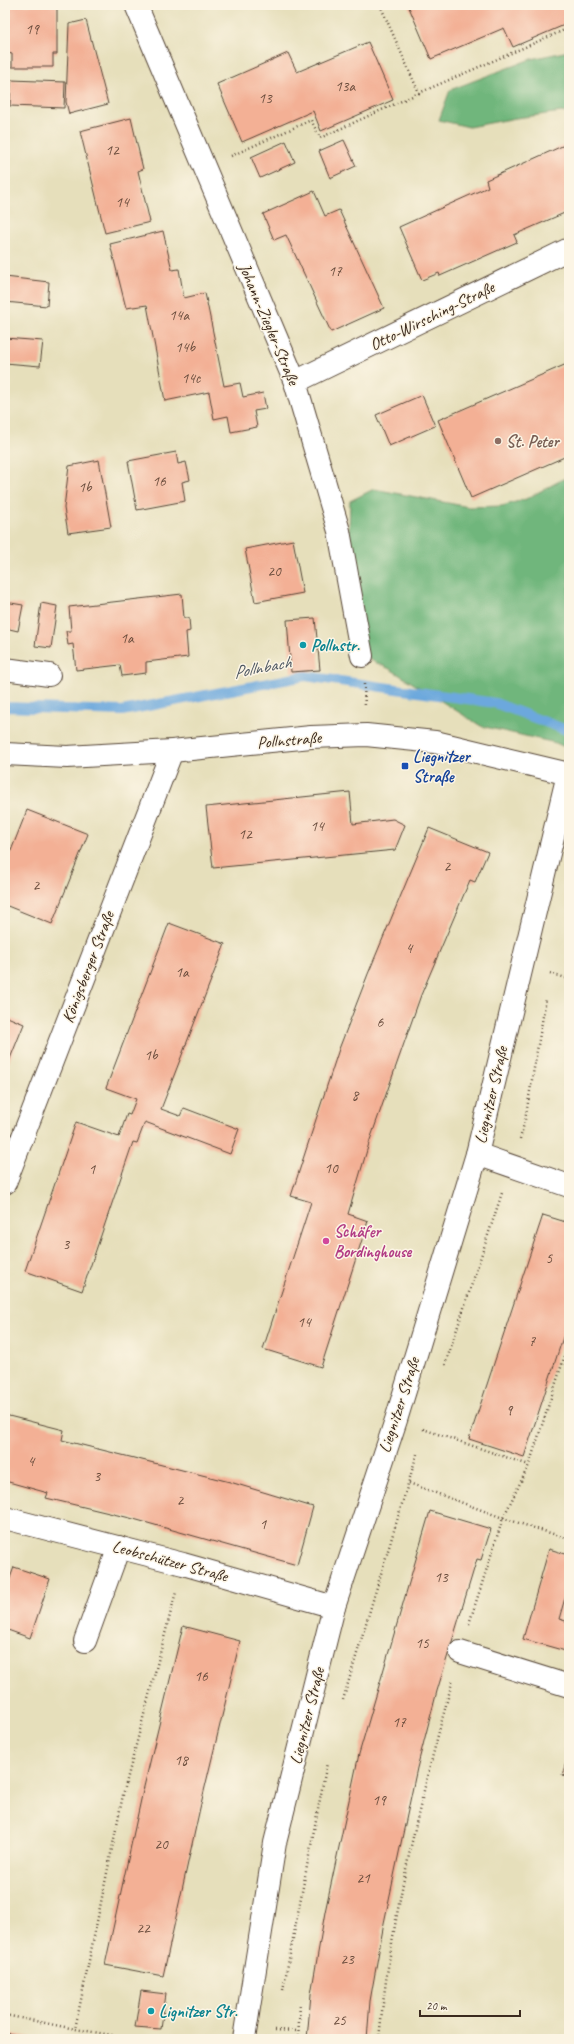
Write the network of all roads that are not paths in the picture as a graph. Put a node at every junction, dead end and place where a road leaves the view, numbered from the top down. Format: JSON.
{"nodes":[{"id":1,"x":136,"y":5,"type":"edge"},
{"id":2,"x":569,"y":249,"type":"edge"},
{"id":3,"x":295,"y":382,"type":"junction"},
{"id":4,"x":362,"y":656,"type":"dead end"},
{"id":5,"x":5,"y":669,"type":"edge"},
{"id":6,"x":49,"y":675,"type":"dead end"},
{"id":7,"x":172,"y":751,"type":"junction"},
{"id":8,"x":5,"y":754,"type":"edge"},
{"id":9,"x":568,"y":774,"type":"edge"},
{"id":10,"x":477,"y":1154,"type":"junction"},
{"id":11,"x":5,"y":1183,"type":"edge"},
{"id":12,"x":569,"y":1186,"type":"edge"},
{"id":13,"x":5,"y":1518,"type":"edge"},
{"id":14,"x":119,"y":1547,"type":"junction"},
{"id":15,"x":334,"y":1607,"type":"junction"},
{"id":16,"x":85,"y":1641,"type":"dead end"},
{"id":17,"x":460,"y":1652,"type":"road end"},
{"id":18,"x":569,"y":1686,"type":"edge"},
{"id":19,"x":244,"y":2039,"type":"edge"}],
"edges":[{"from":1,"to":3,"type":"street","name":"Johann-Ziegler-Straße"},
{"from":2,"to":3,"type":"street","name":"Otto-Wirsching-Straße"},
{"from":3,"to":4,"type":"street","name":"Johann-Ziegler-Straße"},
{"from":5,"to":6,"type":"street"},
{"from":7,"to":8,"type":"street","name":"Pollnstraße"},
{"from":7,"to":9,"type":"street","name":"Pollnstraße"},
{"from":7,"to":11,"type":"street","name":"Königsberger Straße"},
{"from":9,"to":10,"type":"street","name":"Liegnitzer Straße"},
{"from":10,"to":12,"type":"street"},
{"from":10,"to":15,"type":"street","name":"Liegnitzer Straße"},
{"from":13,"to":14,"type":"street","name":"Leobschützer Straße"},
{"from":14,"to":15,"type":"street","name":"Leobschützer Straße"},
{"from":14,"to":16,"type":"street"},
{"from":15,"to":19,"type":"street","name":"Liegnitzer Straße"},
{"from":17,"to":18,"type":"street"}]}
